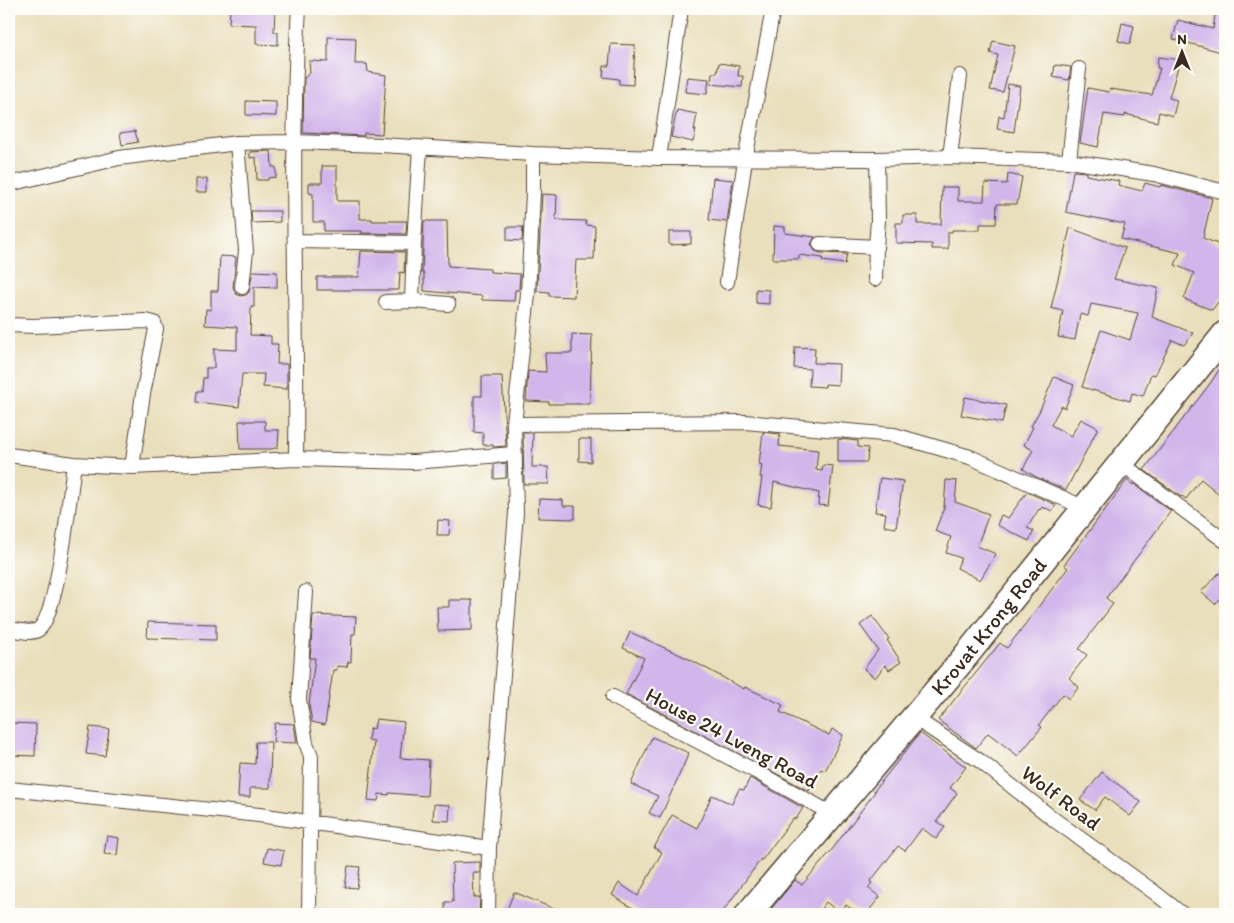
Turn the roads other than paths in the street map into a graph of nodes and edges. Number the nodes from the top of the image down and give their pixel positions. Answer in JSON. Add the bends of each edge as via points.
{"nodes":[{"id":1,"x":299,"y":9,"type":"edge"},
{"id":2,"x":681,"y":9,"type":"edge"},
{"id":3,"x":773,"y":9,"type":"edge"},
{"id":4,"x":1079,"y":69,"type":"dead end"},
{"id":5,"x":960,"y":76,"type":"dead end"},
{"id":6,"x":294,"y":142,"type":"junction"},
{"id":7,"x":237,"y":143,"type":"junction"},
{"id":8,"x":420,"y":147,"type":"junction"},
{"id":9,"x":533,"y":154,"type":"junction"},
{"id":10,"x":950,"y":156,"type":"junction"},
{"id":11,"x":659,"y":158,"type":"junction"},
{"id":12,"x":878,"y":159,"type":"junction"},
{"id":13,"x":745,"y":160,"type":"junction"},
{"id":14,"x":1069,"y":161,"type":"junction"},
{"id":15,"x":9,"y":184,"type":"edge"},
{"id":16,"x":1225,"y":192,"type":"edge"},
{"id":17,"x":295,"y":241,"type":"junction"},
{"id":18,"x":414,"y":243,"type":"junction"},
{"id":19,"x":820,"y":244,"type":"dead end"},
{"id":20,"x":876,"y":247,"type":"junction"},
{"id":21,"x":875,"y":278,"type":"dead end"},
{"id":22,"x":727,"y":282,"type":"dead end"},
{"id":23,"x":242,"y":287,"type":"dead end"},
{"id":24,"x":412,"y":301,"type":"junction"},
{"id":25,"x":386,"y":302,"type":"dead end"},
{"id":26,"x":448,"y":304,"type":"dead end"},
{"id":27,"x":9,"y":325,"type":"edge"},
{"id":28,"x":1225,"y":334,"type":"edge"},
{"id":29,"x":514,"y":424,"type":"junction"},
{"id":30,"x":514,"y":454,"type":"junction"},
{"id":31,"x":9,"y":455,"type":"edge"},
{"id":32,"x":296,"y":459,"type":"junction"},
{"id":33,"x":74,"y":464,"type":"junction"},
{"id":34,"x":1121,"y":464,"type":"junction"},
{"id":35,"x":132,"y":467,"type":"junction"},
{"id":36,"x":1085,"y":508,"type":"junction"},
{"id":37,"x":1225,"y":541,"type":"edge"},
{"id":38,"x":306,"y":592,"type":"dead end"},
{"id":39,"x":9,"y":629,"type":"edge"},
{"id":40,"x":613,"y":697,"type":"dead end"},
{"id":41,"x":913,"y":717,"type":"junction"},
{"id":42,"x":9,"y":789,"type":"edge"},
{"id":43,"x":832,"y":814,"type":"junction"},
{"id":44,"x":311,"y":823,"type":"junction"},
{"id":45,"x":489,"y":848,"type":"junction"},
{"id":46,"x":309,"y":914,"type":"edge"},
{"id":47,"x":488,"y":914,"type":"edge"},
{"id":48,"x":748,"y":914,"type":"edge"},
{"id":49,"x":1182,"y":914,"type":"edge"}],
"edges":[{"from":1,"to":6,"type":"street"},
{"from":2,"to":11,"type":"street"},
{"from":3,"to":13,"type":"street"},
{"from":4,"to":14,"type":"street"},
{"from":5,"to":10,"type":"street"},
{"from":6,"to":7,"type":"street"},
{"from":6,"to":8,"type":"street"},
{"from":6,"to":17,"type":"street"},
{"from":7,"to":15,"type":"street","via":[[119,158]]},
{"from":7,"to":23,"type":"street","via":[[246,251]]},
{"from":8,"to":9,"type":"street"},
{"from":8,"to":18,"type":"street"},
{"from":9,"to":11,"type":"street"},
{"from":9,"to":29,"type":"street","via":[[528,294]]},
{"from":10,"to":12,"type":"street"},
{"from":10,"to":14,"type":"street"},
{"from":11,"to":13,"type":"street"},
{"from":12,"to":13,"type":"street"},
{"from":12,"to":20,"type":"street"},
{"from":13,"to":22,"type":"street"},
{"from":14,"to":16,"type":"street","via":[[1154,174]]},
{"from":17,"to":18,"type":"street"},
{"from":17,"to":32,"type":"street"},
{"from":18,"to":24,"type":"street"},
{"from":19,"to":20,"type":"street"},
{"from":20,"to":21,"type":"street"},
{"from":24,"to":25,"type":"street"},
{"from":24,"to":26,"type":"street"},
{"from":27,"to":35,"type":"street","via":[[154,322],[156,329]]},
{"from":28,"to":34,"type":"highway","name":"Krovat Krong Road"},
{"from":29,"to":30,"type":"street"},
{"from":29,"to":36,"type":"street","via":[[745,422],[894,435],[970,457]]},
{"from":30,"to":32,"type":"street","via":[[414,462]]},
{"from":30,"to":45,"type":"street","via":[[516,513]]},
{"from":31,"to":33,"type":"street"},
{"from":32,"to":35,"type":"street"},
{"from":33,"to":35,"type":"street"},
{"from":33,"to":39,"type":"street","via":[[56,587],[48,613],[38,629],[30,632]]},
{"from":34,"to":36,"type":"highway","name":"Krovat Krong Road"},
{"from":34,"to":37,"type":"street"},
{"from":36,"to":41,"type":"highway","name":"Krovat Krong Road"},
{"from":38,"to":44,"type":"street","via":[[299,700],[311,756]]},
{"from":40,"to":43,"type":"street","name":"House 24 Lveng Road"},
{"from":41,"to":43,"type":"highway","name":"Krovat Krong Road"},
{"from":41,"to":49,"type":"street","name":"Wolf Road","via":[[980,761]]},
{"from":42,"to":44,"type":"street"},
{"from":43,"to":48,"type":"highway","name":"Krovat Krong Road"},
{"from":44,"to":45,"type":"street"},
{"from":44,"to":46,"type":"street"},
{"from":45,"to":47,"type":"street"}]}
